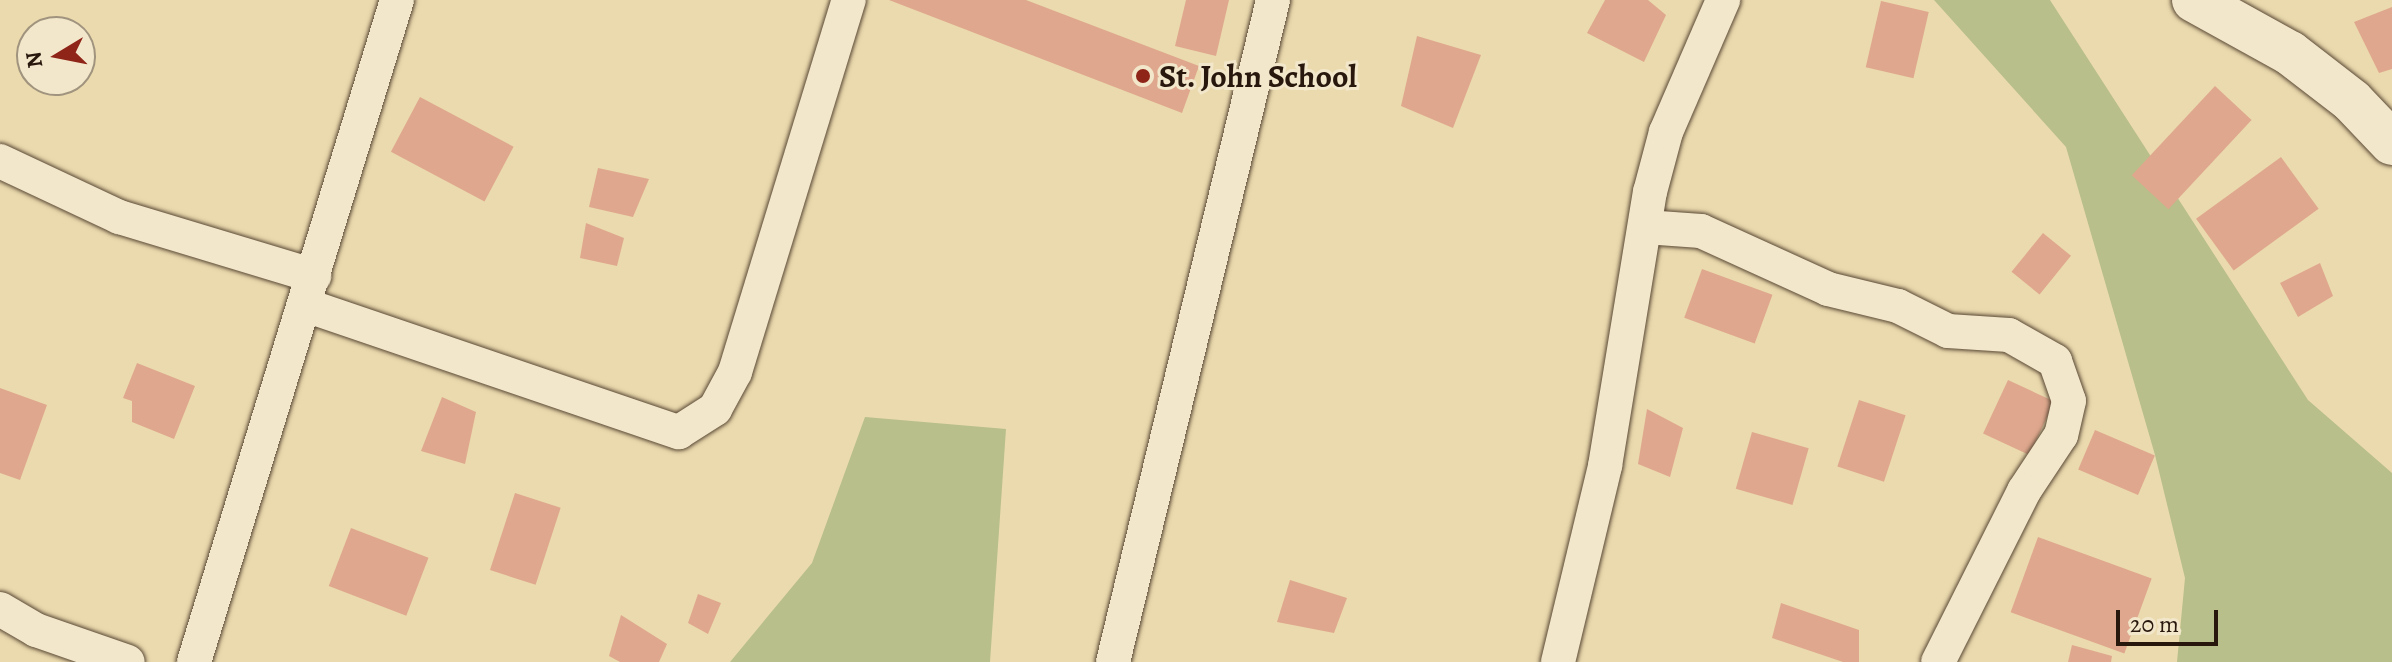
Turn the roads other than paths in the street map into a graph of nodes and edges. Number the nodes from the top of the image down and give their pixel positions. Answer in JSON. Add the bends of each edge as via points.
{"nodes":[{"id":1,"x":397,"y":0,"type":"edge"},
{"id":2,"x":849,"y":0,"type":"edge"},
{"id":3,"x":1273,"y":0,"type":"edge"},
{"id":4,"x":1723,"y":0,"type":"edge"},
{"id":5,"x":2194,"y":0,"type":"edge"},
{"id":6,"x":2392,"y":143,"type":"edge"},
{"id":7,"x":0,"y":161,"type":"edge"},
{"id":8,"x":1645,"y":227,"type":"junction"},
{"id":9,"x":310,"y":290,"type":"junction"},
{"id":10,"x":0,"y":609,"type":"edge"},
{"id":11,"x":128,"y":662,"type":"edge"},
{"id":12,"x":194,"y":662,"type":"edge"},
{"id":13,"x":1113,"y":662,"type":"edge"},
{"id":14,"x":1558,"y":662,"type":"edge"},
{"id":15,"x":1938,"y":662,"type":"edge"}],
"edges":[{"from":1,"to":9,"type":"street"},
{"from":2,"to":9,"type":"street","via":[[735,372],[715,409],[679,432]]},
{"from":3,"to":13,"type":"street"},
{"from":4,"to":8,"type":"street","via":[[1666,132]]},
{"from":5,"to":6,"type":"street","via":[[2290,53],[2352,101]]},
{"from":7,"to":9,"type":"street","via":[[119,217]]},
{"from":8,"to":14,"type":"street","via":[[1605,466]]},
{"from":8,"to":15,"type":"street","via":[[1701,231],[1828,289],[1898,306],[1948,331],[2009,335],[2055,361],[2069,401],[2061,435],[2024,491]]},
{"from":9,"to":12,"type":"street"},
{"from":10,"to":11,"type":"street","via":[[36,630]]}]}
